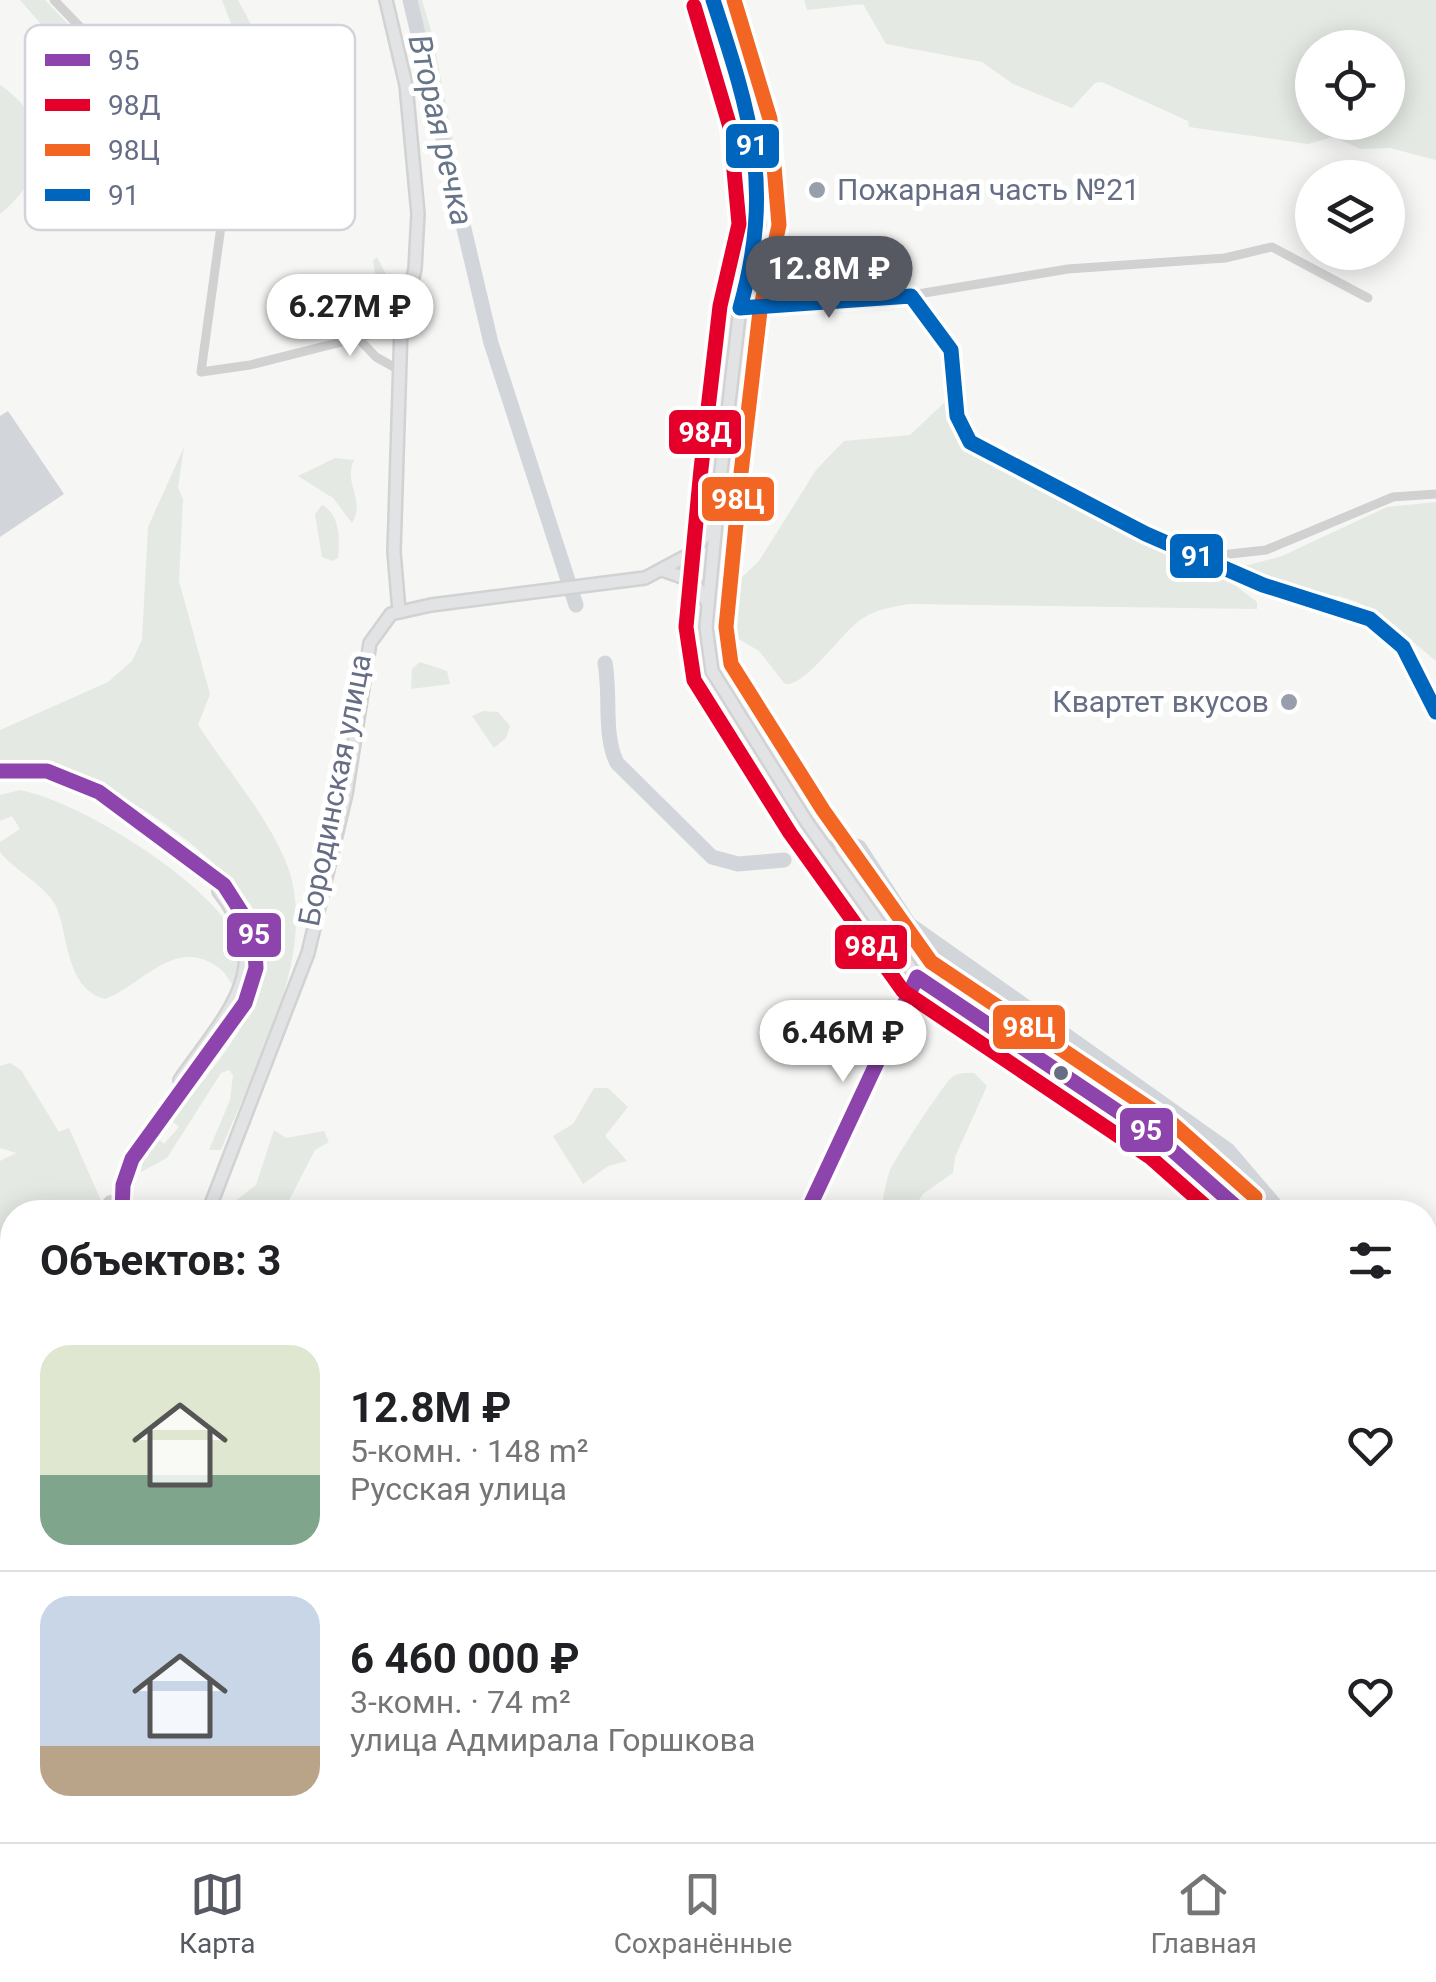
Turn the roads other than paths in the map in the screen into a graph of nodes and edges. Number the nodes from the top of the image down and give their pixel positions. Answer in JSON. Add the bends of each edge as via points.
{"nodes":[{"id":1,"x":54,"y":0,"type":"edge"},
{"id":2,"x":386,"y":0,"type":"edge"},
{"id":3,"x":713,"y":0,"type":"edge"},
{"id":4,"x":78,"y":25,"type":"edge"},
{"id":5,"x":220,"y":230,"type":"edge"},
{"id":6,"x":911,"y":296,"type":"junction"},
{"id":7,"x":1368,"y":298,"type":"dead end"},
{"id":8,"x":740,"y":308,"type":"junction"},
{"id":9,"x":401,"y":327,"type":"junction"},
{"id":10,"x":358,"y":338,"type":"junction"},
{"id":11,"x":401,"y":371,"type":"junction"},
{"id":12,"x":1436,"y":494,"type":"edge"},
{"id":13,"x":715,"y":523,"type":"junction"},
{"id":14,"x":1200,"y":556,"type":"junction"},
{"id":15,"x":665,"y":571,"type":"junction"},
{"id":16,"x":708,"y":606,"type":"junction"},
{"id":17,"x":399,"y":607,"type":"junction"},
{"id":18,"x":1436,"y":712,"type":"edge"},
{"id":19,"x":0,"y":774,"type":"edge"},
{"id":20,"x":917,"y":977,"type":"junction"},
{"id":21,"x":118,"y":1198,"type":"joint"},
{"id":22,"x":115,"y":1200,"type":"edge"},
{"id":23,"x":209,"y":1200,"type":"edge"},
{"id":24,"x":813,"y":1200,"type":"edge"},
{"id":25,"x":1228,"y":1200,"type":"edge"}],
"edges":[{"from":1,"to":4,"type":"street"},
{"from":2,"to":9,"type":"main road","via":[[406,85],[418,214],[415,269]]},
{"from":3,"to":8,"type":"main road","via":[[757,168],[758,238]]},
{"from":5,"to":10,"type":"street","via":[[201,372]]},
{"from":6,"to":7,"type":"street","via":[[1068,269],[1225,258],[1272,247]]},
{"from":6,"to":8,"type":"street"},
{"from":6,"to":14,"type":"street","via":[[951,350],[957,416],[970,442],[1082,504]]},
{"from":8,"to":13,"type":"main road"},
{"from":9,"to":10,"type":"street"},
{"from":9,"to":11,"type":"main road"},
{"from":10,"to":11,"type":"street"},
{"from":11,"to":17,"type":"main road","via":[[394,552]]},
{"from":12,"to":14,"type":"street","via":[[1393,497],[1266,550]]},
{"from":13,"to":15,"type":"main road","via":[[703,543]]},
{"from":13,"to":16,"type":"main road"},
{"from":14,"to":18,"type":"street","via":[[1263,585],[1370,619],[1403,647]]},
{"from":15,"to":16,"type":"main road","via":[[693,581]]},
{"from":15,"to":17,"type":"main road"},
{"from":16,"to":20,"type":"main road","via":[[707,656],[718,684]]},
{"from":17,"to":23,"type":"main road","name":"Бородинская улица","via":[[378,617],[364,640],[333,830],[302,952]]},
{"from":19,"to":21,"type":"main road","via":[[47,771],[99,792],[224,885],[254,932],[256,968],[245,1002],[132,1159]]},
{"from":20,"to":24,"type":"main road"},
{"from":20,"to":25,"type":"main road","via":[[1162,1141]]},
{"from":21,"to":22,"type":"street"}]}
